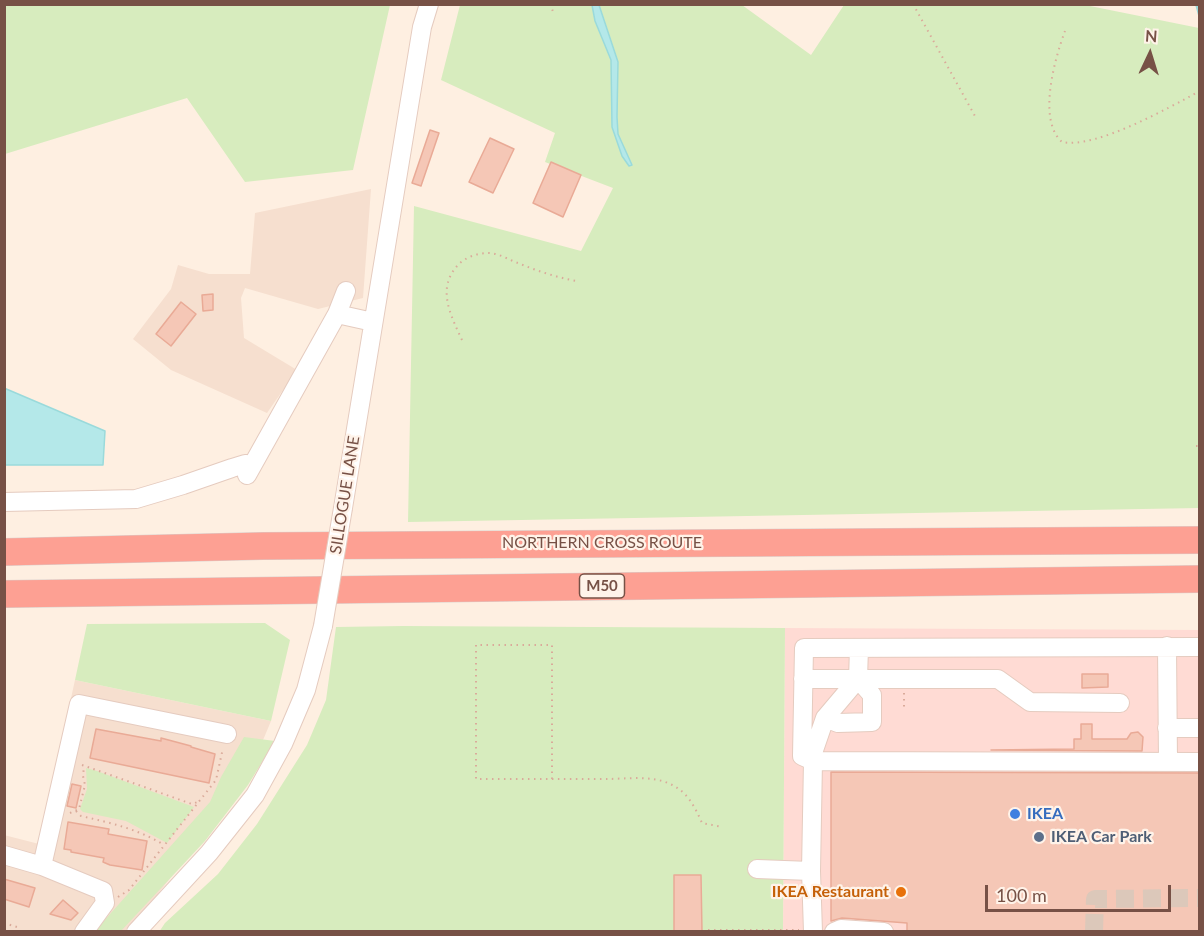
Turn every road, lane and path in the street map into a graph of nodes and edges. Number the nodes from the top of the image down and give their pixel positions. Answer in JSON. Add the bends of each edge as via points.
{"nodes":[{"id":1,"x":429,"y":4,"type":"edge"},
{"id":2,"x":550,"y":4,"type":"edge"},
{"id":3,"x":913,"y":4,"type":"edge"},
{"id":4,"x":554,"y":14,"type":"dead end"},
{"id":5,"x":1065,"y":31,"type":"dead end"},
{"id":6,"x":1200,"y":92,"type":"edge"},
{"id":7,"x":976,"y":118,"type":"dead end"},
{"id":8,"x":576,"y":281,"type":"dead end"},
{"id":9,"x":346,"y":291,"type":"dead end"},
{"id":10,"x":337,"y":314,"type":"junction"},
{"id":11,"x":373,"y":322,"type":"junction"},
{"id":12,"x":462,"y":340,"type":"dead end"},
{"id":13,"x":4,"y":502,"type":"edge"},
{"id":14,"x":1200,"y":530,"type":"edge"},
{"id":15,"x":1200,"y":540,"type":"edge"},
{"id":16,"x":894,"y":541,"type":"junction"},
{"id":17,"x":4,"y":552,"type":"edge"},
{"id":18,"x":1200,"y":579,"type":"edge"},
{"id":19,"x":4,"y":594,"type":"edge"},
{"id":20,"x":1167,"y":646,"type":"junction"},
{"id":21,"x":1200,"y":647,"type":"edge"},
{"id":22,"x":859,"y":648,"type":"junction"},
{"id":23,"x":803,"y":679,"type":"junction"},
{"id":24,"x":858,"y":679,"type":"junction"},
{"id":25,"x":1120,"y":703,"type":"dead end"},
{"id":26,"x":825,"y":718,"type":"junction"},
{"id":27,"x":1167,"y":728,"type":"junction"},
{"id":28,"x":1200,"y":728,"type":"edge"},
{"id":29,"x":227,"y":734,"type":"joint"},
{"id":30,"x":66,"y":761,"type":"junction"},
{"id":31,"x":813,"y":761,"type":"junction"},
{"id":32,"x":1167,"y":762,"type":"junction"},
{"id":33,"x":1200,"y":762,"type":"edge"},
{"id":34,"x":552,"y":779,"type":"junction"},
{"id":35,"x":200,"y":801,"type":"junction"},
{"id":36,"x":76,"y":811,"type":"dead end"},
{"id":37,"x":722,"y":827,"type":"dead end"},
{"id":38,"x":165,"y":846,"type":"junction"},
{"id":39,"x":4,"y":855,"type":"edge"},
{"id":40,"x":42,"y":866,"type":"junction"},
{"id":41,"x":757,"y":869,"type":"dead end"},
{"id":42,"x":811,"y":871,"type":"junction"},
{"id":43,"x":104,"y":897,"type":"junction"},
{"id":44,"x":4,"y":923,"type":"edge"},
{"id":45,"x":20,"y":928,"type":"dead end"},
{"id":46,"x":813,"y":931,"type":"edge"},
{"id":47,"x":84,"y":932,"type":"edge"},
{"id":48,"x":136,"y":932,"type":"edge"},
{"id":49,"x":705,"y":932,"type":"edge"},
{"id":50,"x":834,"y":932,"type":"edge"},
{"id":51,"x":884,"y":932,"type":"edge"}],
"edges":[{"from":1,"to":11,"type":"street","name":"SILLOGUE LANE"},
{"from":2,"to":4,"type":"path"},
{"from":3,"to":7,"type":"path"},
{"from":5,"to":6,"type":"path","via":[[1054,66],[1050,99],[1053,131],[1062,142],[1079,144],[1155,115]]},
{"from":8,"to":12,"type":"path","via":[[488,253],[463,260],[451,272],[446,288],[447,304]]},
{"from":9,"to":10,"type":"street"},
{"from":10,"to":11,"type":"street"},
{"from":10,"to":13,"type":"street","via":[[249,470],[245,464],[136,499]]},
{"from":11,"to":48,"type":"street","name":"SILLOGUE LANE","bridge":true,"via":[[323,626],[306,690],[255,795],[209,853]]},
{"from":14,"to":16,"type":"highway"},
{"from":15,"to":16,"type":"highway","name":"NORTHERN CROSS ROUTE"},
{"from":16,"to":17,"type":"highway","name":"NORTHERN CROSS ROUTE"},
{"from":18,"to":19,"type":"highway","number":"M50"},
{"from":20,"to":21,"type":"street"},
{"from":20,"to":22,"type":"street"},
{"from":20,"to":27,"type":"street"},
{"from":22,"to":23,"type":"street","via":[[804,648]]},
{"from":22,"to":24,"type":"street"},
{"from":23,"to":24,"type":"street"},
{"from":23,"to":31,"type":"street","via":[[802,756]]},
{"from":24,"to":25,"type":"street","via":[[998,679],[1030,702]]},
{"from":24,"to":26,"type":"street"},
{"from":24,"to":26,"type":"street","via":[[872,695],[872,722],[838,723]]},
{"from":26,"to":31,"type":"street"},
{"from":27,"to":28,"type":"street"},
{"from":27,"to":32,"type":"street"},
{"from":29,"to":30,"type":"street","via":[[79,704]]},
{"from":29,"to":35,"type":"path","via":[[216,780]]},
{"from":30,"to":35,"type":"path","via":[[192,804]]},
{"from":30,"to":40,"type":"street"},
{"from":31,"to":32,"type":"street","via":[[1062,756]]},
{"from":31,"to":42,"type":"street"},
{"from":32,"to":33,"type":"street"},
{"from":34,"to":34,"type":"path","via":[[476,779],[476,645],[552,645]]},
{"from":34,"to":37,"type":"path","via":[[652,779],[670,783],[694,806],[702,823]]},
{"from":35,"to":38,"type":"path"},
{"from":36,"to":38,"type":"path","via":[[81,816],[128,827]]},
{"from":38,"to":43,"type":"path","via":[[129,890]]},
{"from":39,"to":40,"type":"street"},
{"from":40,"to":43,"type":"street"},
{"from":41,"to":42,"type":"street"},
{"from":42,"to":46,"type":"street"},
{"from":43,"to":47,"type":"street"},
{"from":44,"to":45,"type":"path"},
{"from":46,"to":49,"type":"path"},
{"from":50,"to":51,"type":"street"}]}
